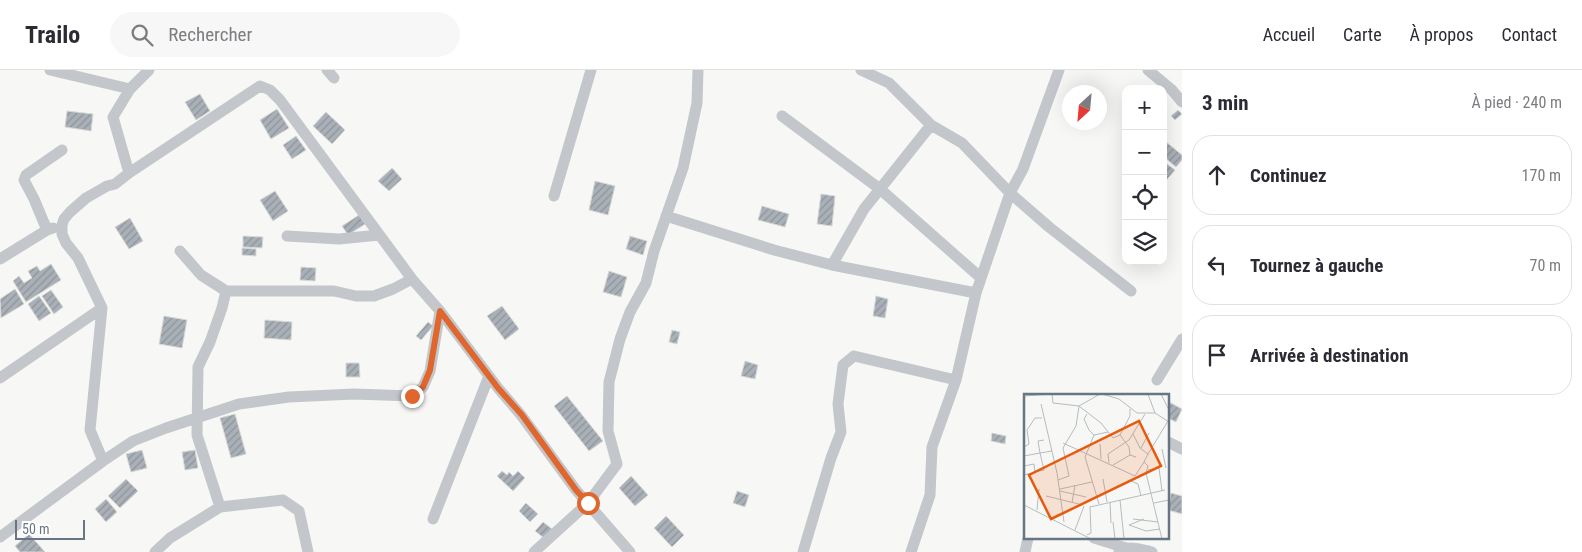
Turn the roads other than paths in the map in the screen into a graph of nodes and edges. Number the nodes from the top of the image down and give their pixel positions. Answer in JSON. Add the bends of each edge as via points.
{"nodes":[{"id":1,"x":50,"y":70,"type":"edge"},
{"id":2,"x":149,"y":70,"type":"edge"},
{"id":3,"x":591,"y":70,"type":"edge"},
{"id":4,"x":698,"y":70,"type":"edge"},
{"id":5,"x":861,"y":70,"type":"edge"},
{"id":6,"x":1059,"y":70,"type":"edge"},
{"id":7,"x":1148,"y":70,"type":"edge"},
{"id":8,"x":130,"y":89,"type":"junction"},
{"id":9,"x":1182,"y":102,"type":"edge"},
{"id":10,"x":782,"y":116,"type":"dead end"},
{"id":11,"x":931,"y":124,"type":"junction"},
{"id":12,"x":62,"y":150,"type":"dead end"},
{"id":13,"x":129,"y":173,"type":"junction"},
{"id":14,"x":880,"y":189,"type":"junction"},
{"id":15,"x":1010,"y":193,"type":"junction"},
{"id":16,"x":554,"y":196,"type":"dead end"},
{"id":17,"x":666,"y":216,"type":"junction"},
{"id":18,"x":62,"y":226,"type":"junction"},
{"id":19,"x":47,"y":230,"type":"junction"},
{"id":20,"x":379,"y":235,"type":"junction"},
{"id":21,"x":287,"y":236,"type":"dead end"},
{"id":22,"x":180,"y":251,"type":"dead end"},
{"id":23,"x":0,"y":259,"type":"edge"},
{"id":24,"x":832,"y":264,"type":"junction"},
{"id":25,"x":981,"y":278,"type":"junction"},
{"id":26,"x":412,"y":279,"type":"junction"},
{"id":27,"x":226,"y":291,"type":"junction"},
{"id":28,"x":1131,"y":291,"type":"dead end"},
{"id":29,"x":976,"y":293,"type":"junction"},
{"id":30,"x":102,"y":308,"type":"junction"},
{"id":31,"x":440,"y":311,"type":"junction"},
{"id":32,"x":1182,"y":339,"type":"edge"},
{"id":33,"x":489,"y":376,"type":"junction"},
{"id":34,"x":0,"y":378,"type":"edge"},
{"id":35,"x":956,"y":380,"type":"junction"},
{"id":36,"x":1157,"y":380,"type":"dead end"},
{"id":37,"x":196,"y":418,"type":"junction"},
{"id":38,"x":1170,"y":443,"type":"edge"},
{"id":39,"x":1182,"y":449,"type":"edge"},
{"id":40,"x":103,"y":461,"type":"junction"},
{"id":41,"x":588,"y":503,"type":"junction"},
{"id":42,"x":220,"y":507,"type":"junction"},
{"id":43,"x":433,"y":519,"type":"dead end"},
{"id":44,"x":0,"y":537,"type":"edge"},
{"id":45,"x":1099,"y":540,"type":"edge"},
{"id":46,"x":1122,"y":550,"type":"edge"},
{"id":47,"x":156,"y":552,"type":"edge"},
{"id":48,"x":308,"y":552,"type":"edge"},
{"id":49,"x":534,"y":552,"type":"edge"},
{"id":50,"x":630,"y":552,"type":"edge"},
{"id":51,"x":802,"y":552,"type":"edge"},
{"id":52,"x":911,"y":552,"type":"edge"},
{"id":53,"x":1152,"y":552,"type":"edge"}],
"edges":[{"from":1,"to":8,"type":"street"},
{"from":2,"to":8,"type":"street"},
{"from":3,"to":16,"type":"street"},
{"from":4,"to":17,"type":"street","via":[[697,103],[683,168]]},
{"from":5,"to":11,"type":"street","via":[[889,83]]},
{"from":6,"to":15,"type":"street","via":[[1023,169]]},
{"from":7,"to":9,"type":"street"},
{"from":8,"to":13,"type":"street","via":[[113,117]]},
{"from":10,"to":14,"type":"street"},
{"from":11,"to":14,"type":"street"},
{"from":11,"to":15,"type":"street","via":[[962,143]]},
{"from":12,"to":19,"type":"street","via":[[26,175],[24,180]]},
{"from":13,"to":18,"type":"street","via":[[86,198],[70,212]]},
{"from":13,"to":20,"type":"street","via":[[260,86],[280,100]]},
{"from":14,"to":24,"type":"street","via":[[864,209]]},
{"from":14,"to":25,"type":"street"},
{"from":15,"to":25,"type":"street"},
{"from":15,"to":28,"type":"street"},
{"from":17,"to":24,"type":"street","via":[[774,250]]},
{"from":17,"to":41,"type":"street","via":[[646,283],[620,338],[608,382],[608,431],[617,464]]},
{"from":18,"to":19,"type":"street"},
{"from":18,"to":30,"type":"street","via":[[66,243],[78,258]]},
{"from":19,"to":23,"type":"street"},
{"from":20,"to":21,"type":"street","via":[[338,239]]},
{"from":20,"to":26,"type":"street"},
{"from":22,"to":27,"type":"street","via":[[201,275]]},
{"from":24,"to":29,"type":"street"},
{"from":25,"to":29,"type":"street"},
{"from":26,"to":27,"type":"street","via":[[374,296],[334,291]]},
{"from":26,"to":31,"type":"street"},
{"from":27,"to":37,"type":"street","via":[[210,342],[198,367]]},
{"from":29,"to":35,"type":"street"},
{"from":30,"to":34,"type":"street"},
{"from":30,"to":40,"type":"street","via":[[90,430]]},
{"from":31,"to":33,"type":"street"},
{"from":31,"to":37,"type":"street","via":[[430,370],[423,387],[412,396],[289,397],[239,404]]},
{"from":32,"to":36,"type":"street"},
{"from":33,"to":41,"type":"street"},
{"from":33,"to":43,"type":"street"},
{"from":35,"to":51,"type":"street","via":[[854,356],[843,365],[838,404],[841,432]]},
{"from":35,"to":52,"type":"street","via":[[932,447],[930,495]]},
{"from":37,"to":40,"type":"street","via":[[133,441]]},
{"from":37,"to":42,"type":"street","via":[[197,435]]},
{"from":38,"to":39,"type":"street"},
{"from":40,"to":44,"type":"street"},
{"from":41,"to":49,"type":"street"},
{"from":41,"to":50,"type":"street"},
{"from":42,"to":47,"type":"street","via":[[170,538]]},
{"from":42,"to":48,"type":"street","via":[[283,500],[299,511]]},
{"from":45,"to":46,"type":"street"},
{"from":46,"to":53,"type":"street"}]}
